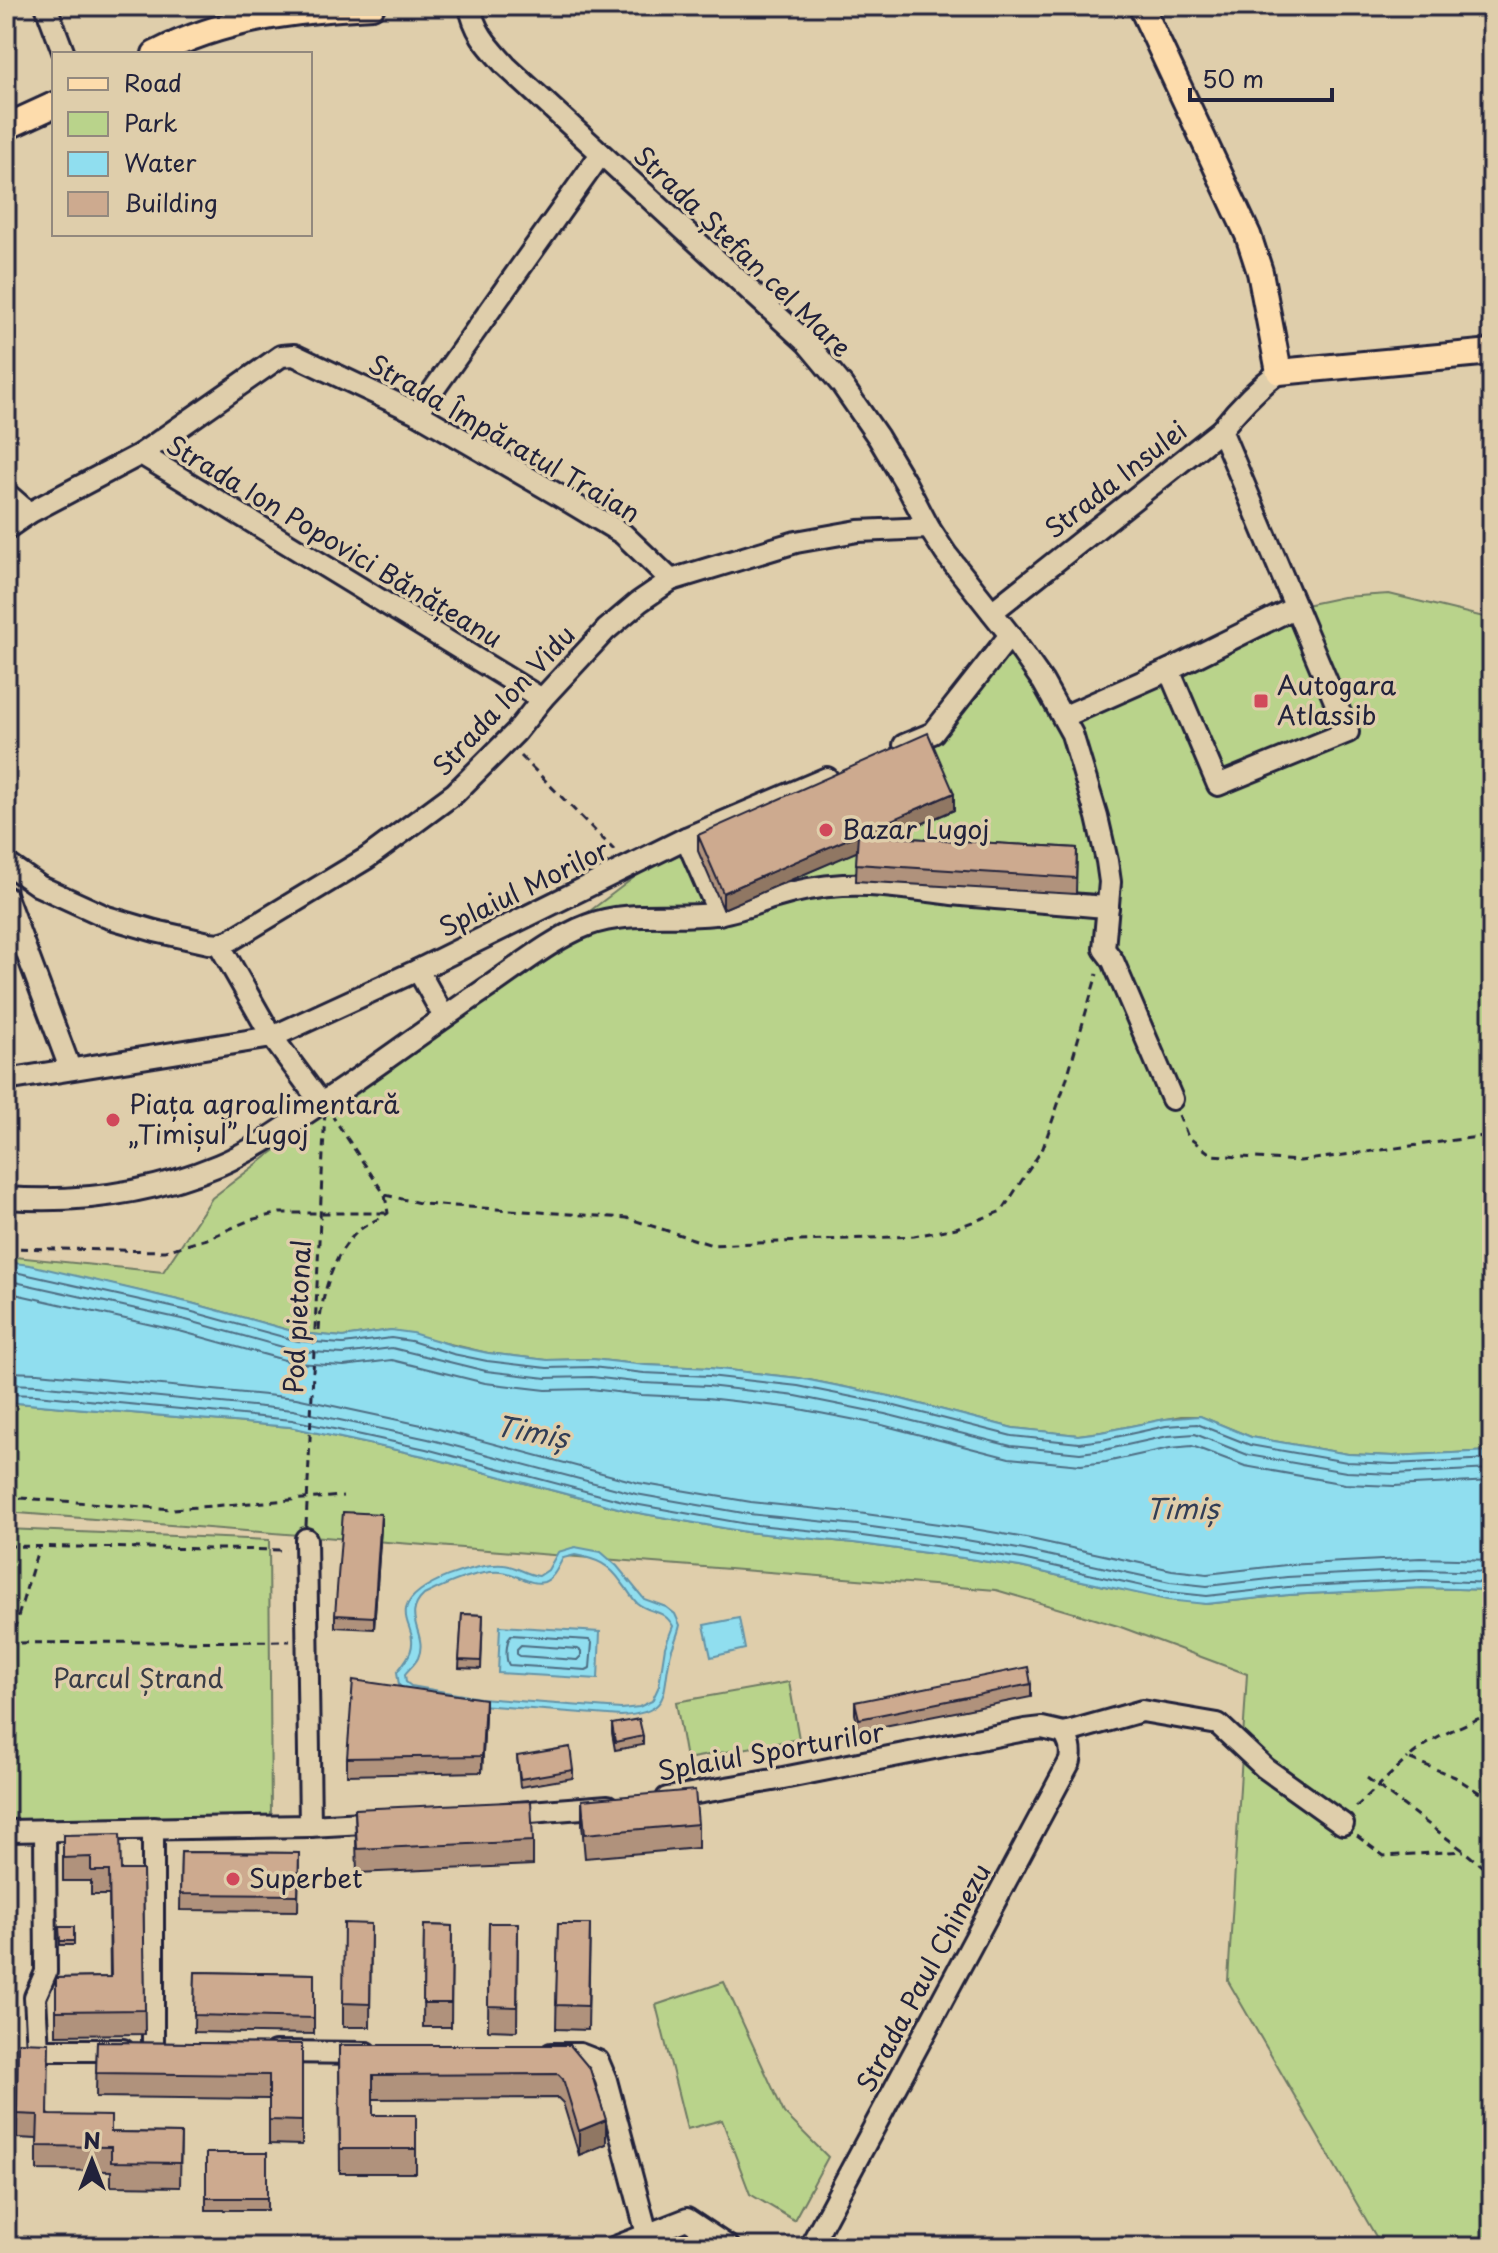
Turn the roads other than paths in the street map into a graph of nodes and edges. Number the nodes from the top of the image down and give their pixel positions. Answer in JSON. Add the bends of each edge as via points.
{"nodes":[{"id":1,"x":46,"y":6,"type":"edge"},
{"id":2,"x":372,"y":6,"type":"edge"},
{"id":3,"x":470,"y":6,"type":"edge"},
{"id":4,"x":1141,"y":6,"type":"edge"},
{"id":5,"x":63,"y":52,"type":"edge"},
{"id":6,"x":160,"y":52,"type":"edge"},
{"id":7,"x":52,"y":106,"type":"edge"},
{"id":8,"x":6,"y":127,"type":"edge"},
{"id":9,"x":601,"y":154,"type":"junction"},
{"id":10,"x":1492,"y":352,"type":"edge"},
{"id":11,"x":1279,"y":372,"type":"junction"},
{"id":12,"x":417,"y":413,"type":"junction"},
{"id":13,"x":1221,"y":430,"type":"junction"},
{"id":14,"x":141,"y":454,"type":"junction"},
{"id":15,"x":6,"y":493,"type":"edge"},
{"id":16,"x":29,"y":513,"type":"junction"},
{"id":17,"x":929,"y":528,"type":"junction"},
{"id":18,"x":6,"y":529,"type":"edge"},
{"id":19,"x":671,"y":580,"type":"junction"},
{"id":20,"x":1296,"y":607,"type":"junction"},
{"id":21,"x":992,"y":612,"type":"junction"},
{"id":22,"x":1010,"y":635,"type":"junction"},
{"id":23,"x":1169,"y":670,"type":"junction"},
{"id":24,"x":542,"y":699,"type":"junction"},
{"id":25,"x":1063,"y":717,"type":"junction"},
{"id":26,"x":889,"y":751,"type":"edge"},
{"id":27,"x":846,"y":770,"type":"edge"},
{"id":28,"x":686,"y":838,"type":"junction"},
{"id":29,"x":6,"y":863,"type":"edge"},
{"id":30,"x":24,"y":877,"type":"junction"},
{"id":31,"x":575,"y":893,"type":"junction"},
{"id":32,"x":6,"y":895,"type":"edge"},
{"id":33,"x":1108,"y":907,"type":"junction"},
{"id":34,"x":719,"y":914,"type":"junction"},
{"id":35,"x":590,"y":925,"type":"junction"},
{"id":36,"x":219,"y":944,"type":"junction"},
{"id":37,"x":418,"y":970,"type":"junction"},
{"id":38,"x":444,"y":1017,"type":"junction"},
{"id":39,"x":272,"y":1037,"type":"junction"},
{"id":40,"x":68,"y":1063,"type":"dead end"},
{"id":41,"x":6,"y":1080,"type":"edge"},
{"id":42,"x":1172,"y":1099,"type":"road end"},
{"id":43,"x":323,"y":1107,"type":"junction"},
{"id":44,"x":6,"y":1198,"type":"edge"},
{"id":45,"x":306,"y":1539,"type":"road end"},
{"id":46,"x":1064,"y":1733,"type":"junction"},
{"id":47,"x":482,"y":1815,"type":"edge"},
{"id":48,"x":395,"y":1821,"type":"edge"},
{"id":49,"x":1343,"y":1824,"type":"road end"},
{"id":50,"x":310,"y":1826,"type":"junction"},
{"id":51,"x":153,"y":1828,"type":"junction"},
{"id":52,"x":45,"y":1830,"type":"junction"},
{"id":53,"x":6,"y":1831,"type":"edge"},
{"id":54,"x":249,"y":2051,"type":"edge"},
{"id":55,"x":391,"y":2053,"type":"edge"},
{"id":56,"x":533,"y":2054,"type":"edge"},
{"id":57,"x":647,"y":2234,"type":"junction"},
{"id":58,"x":615,"y":2247,"type":"edge"},
{"id":59,"x":729,"y":2247,"type":"edge"},
{"id":60,"x":810,"y":2247,"type":"edge"}],
"edges":[{"from":1,"to":5,"type":"street"},
{"from":2,"to":6,"type":"main road","via":[[258,17]]},
{"from":3,"to":9,"type":"street","name":"Strada Ștefan cel Mare","via":[[479,35],[491,50]]},
{"from":4,"to":11,"type":"main road","via":[[1248,235]]},
{"from":7,"to":8,"type":"main road"},
{"from":9,"to":12,"type":"street"},
{"from":9,"to":17,"type":"street","name":"Strada Ștefan cel Mare","via":[[807,343],[878,437]]},
{"from":10,"to":11,"type":"main road"},
{"from":11,"to":13,"type":"street","via":[[1250,395]]},
{"from":12,"to":14,"type":"street","name":"Strada Împăratul Traian","via":[[287,355]]},
{"from":12,"to":19,"type":"street","name":"Strada Împăratul Traian","via":[[623,534]]},
{"from":13,"to":20,"type":"street","name":"Strada Insulei"},
{"from":13,"to":21,"type":"street","name":"Strada Insulei"},
{"from":14,"to":16,"type":"street"},
{"from":14,"to":24,"type":"street","name":"Strada Ion Popovici Bănățeanu"},
{"from":15,"to":16,"type":"street"},
{"from":16,"to":18,"type":"street"},
{"from":17,"to":19,"type":"street","name":"Strada Ion Vidu","via":[[858,531],[796,542]]},
{"from":17,"to":21,"type":"street","name":"Strada Ștefan cel Mare"},
{"from":19,"to":24,"type":"street","name":"Strada Ion Vidu","via":[[606,630]]},
{"from":20,"to":23,"type":"street"},
{"from":20,"to":23,"type":"street","name":"Strada Insulei","via":[[1348,732],[1218,785]]},
{"from":21,"to":22,"type":"street","name":"Strada Ștefan cel Mare"},
{"from":22,"to":25,"type":"street","name":"Strada Ștefan cel Mare"},
{"from":22,"to":26,"type":"street","via":[[933,733]]},
{"from":23,"to":25,"type":"street"},
{"from":24,"to":36,"type":"street","name":"Strada Ion Vidu","via":[[486,764],[420,820],[367,858]]},
{"from":25,"to":33,"type":"street","name":"Strada Ștefan cel Mare","via":[[1097,817],[1110,882]]},
{"from":27,"to":28,"type":"street","name":"Splaiul Morilor"},
{"from":28,"to":31,"type":"street","name":"Splaiul Morilor"},
{"from":28,"to":34,"type":"street"},
{"from":29,"to":30,"type":"street"},
{"from":30,"to":32,"type":"street"},
{"from":30,"to":36,"type":"street","via":[[107,917]]},
{"from":31,"to":35,"type":"street"},
{"from":31,"to":37,"type":"street","name":"Splaiul Morilor"},
{"from":32,"to":40,"type":"street"},
{"from":33,"to":34,"type":"street","via":[[842,885]]},
{"from":33,"to":42,"type":"street","name":"Strada Ștefan cel Mare","via":[[1104,949]]},
{"from":34,"to":35,"type":"street","via":[[639,916]]},
{"from":35,"to":38,"type":"street"},
{"from":36,"to":39,"type":"street"},
{"from":37,"to":38,"type":"street"},
{"from":37,"to":39,"type":"street","name":"Splaiul Morilor"},
{"from":38,"to":43,"type":"street"},
{"from":39,"to":41,"type":"street","name":"Splaiul Morilor"},
{"from":39,"to":43,"type":"street"},
{"from":43,"to":44,"type":"street","via":[[260,1144],[183,1178],[101,1197]]},
{"from":45,"to":50,"type":"street"},
{"from":46,"to":47,"type":"street","name":"Splaiul Sporturilor","via":[[1025,1730],[707,1793]]},
{"from":46,"to":49,"type":"street","via":[[1142,1711],[1218,1724],[1265,1768]]},
{"from":46,"to":60,"type":"street","name":"Strada Paul Chinezu","via":[[1070,1761]]},
{"from":48,"to":50,"type":"street"},
{"from":50,"to":51,"type":"street"},
{"from":51,"to":52,"type":"street"},
{"from":51,"to":52,"type":"street","via":[[161,2050],[38,2050],[35,1997],[46,1972]]},
{"from":52,"to":53,"type":"street"},
{"from":54,"to":55,"type":"street"},
{"from":56,"to":57,"type":"street","via":[[580,2054],[598,2061]]},
{"from":57,"to":58,"type":"street"},
{"from":57,"to":59,"type":"street","via":[[687,2219]]}]}
